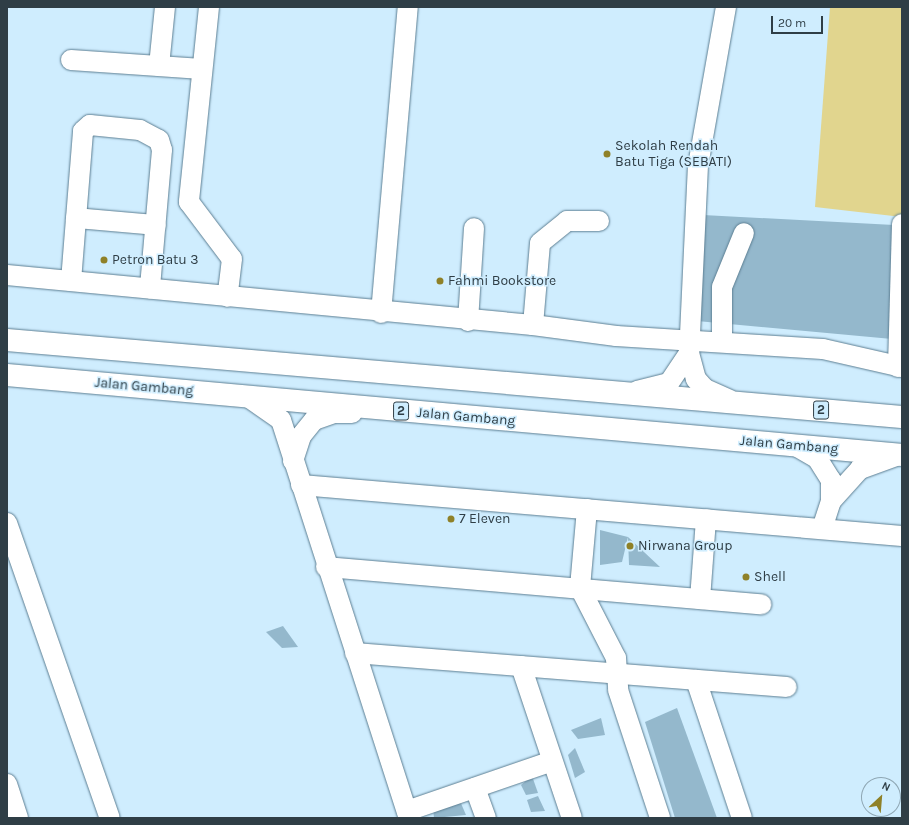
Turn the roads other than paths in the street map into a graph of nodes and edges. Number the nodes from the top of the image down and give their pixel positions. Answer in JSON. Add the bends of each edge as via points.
{"nodes":[{"id":1,"x":165,"y":7,"type":"edge"},
{"id":2,"x":209,"y":7,"type":"edge"},
{"id":3,"x":408,"y":7,"type":"edge"},
{"id":4,"x":726,"y":7,"type":"edge"},
{"id":5,"x":71,"y":60,"type":"dead end"},
{"id":6,"x":160,"y":66,"type":"junction"},
{"id":7,"x":202,"y":69,"type":"junction"},
{"id":8,"x":76,"y":218,"type":"junction"},
{"id":9,"x":599,"y":221,"type":"dead end"},
{"id":10,"x":902,"y":224,"type":"edge"},
{"id":11,"x":156,"y":225,"type":"junction"},
{"id":12,"x":474,"y":228,"type":"dead end"},
{"id":13,"x":744,"y":233,"type":"dead end"},
{"id":14,"x":7,"y":275,"type":"edge"},
{"id":15,"x":71,"y":280,"type":"junction"},
{"id":16,"x":150,"y":288,"type":"junction"},
{"id":17,"x":227,"y":297,"type":"junction"},
{"id":18,"x":381,"y":313,"type":"junction"},
{"id":19,"x":468,"y":321,"type":"junction"},
{"id":20,"x":533,"y":325,"type":"junction"},
{"id":21,"x":7,"y":340,"type":"edge"},
{"id":22,"x":722,"y":340,"type":"junction"},
{"id":23,"x":690,"y":346,"type":"junction"},
{"id":24,"x":900,"y":367,"type":"edge"},
{"id":25,"x":7,"y":374,"type":"edge"},
{"id":26,"x":625,"y":394,"type":"junction"},
{"id":27,"x":246,"y":396,"type":"junction"},
{"id":28,"x":739,"y":403,"type":"junction"},
{"id":29,"x":460,"y":416,"type":"junction"},
{"id":30,"x":902,"y":417,"type":"edge"},
{"id":31,"x":796,"y":446,"type":"junction"},
{"id":32,"x":902,"y":455,"type":"edge"},
{"id":33,"x":293,"y":461,"type":"junction"},
{"id":34,"x":301,"y":485,"type":"junction"},
{"id":35,"x":831,"y":501,"type":"junction"},
{"id":36,"x":586,"y":509,"type":"junction"},
{"id":37,"x":706,"y":519,"type":"junction"},
{"id":38,"x":7,"y":523,"type":"edge"},
{"id":39,"x":822,"y":529,"type":"junction"},
{"id":40,"x":902,"y":536,"type":"edge"},
{"id":41,"x":326,"y":566,"type":"junction"},
{"id":42,"x":580,"y":588,"type":"junction"},
{"id":43,"x":700,"y":598,"type":"junction"},
{"id":44,"x":761,"y":604,"type":"dead end"},
{"id":45,"x":355,"y":653,"type":"junction"},
{"id":46,"x":521,"y":666,"type":"junction"},
{"id":47,"x":617,"y":674,"type":"junction"},
{"id":48,"x":696,"y":680,"type":"junction"},
{"id":49,"x":787,"y":687,"type":"dead end"},
{"id":50,"x":552,"y":761,"type":"junction"},
{"id":51,"x":7,"y":784,"type":"edge"},
{"id":52,"x":475,"y":788,"type":"junction"},
{"id":53,"x":408,"y":815,"type":"edge"},
{"id":54,"x":18,"y":818,"type":"edge"},
{"id":55,"x":110,"y":818,"type":"edge"},
{"id":56,"x":486,"y":818,"type":"edge"},
{"id":57,"x":572,"y":818,"type":"edge"},
{"id":58,"x":660,"y":818,"type":"edge"},
{"id":59,"x":742,"y":818,"type":"edge"}],
"edges":[{"from":1,"to":6,"type":"street"},
{"from":2,"to":7,"type":"street"},
{"from":3,"to":18,"type":"street"},
{"from":4,"to":23,"type":"street","via":[[698,165]]},
{"from":5,"to":6,"type":"street"},
{"from":6,"to":7,"type":"street"},
{"from":7,"to":17,"type":"street","via":[[189,202],[232,259]]},
{"from":8,"to":11,"type":"street"},
{"from":8,"to":11,"type":"street","via":[[83,131],[90,125],[140,130],[159,140],[162,150]]},
{"from":8,"to":15,"type":"street"},
{"from":9,"to":20,"type":"street","via":[[567,221],[540,243]]},
{"from":10,"to":24,"type":"street"},
{"from":11,"to":16,"type":"street"},
{"from":12,"to":19,"type":"street"},
{"from":13,"to":22,"type":"street","via":[[722,287]]},
{"from":14,"to":15,"type":"street"},
{"from":15,"to":16,"type":"street"},
{"from":16,"to":17,"type":"street"},
{"from":17,"to":18,"type":"street"},
{"from":18,"to":19,"type":"street"},
{"from":19,"to":20,"type":"street"},
{"from":20,"to":23,"type":"street"},
{"from":21,"to":26,"type":"highway","number":"2"},
{"from":22,"to":23,"type":"street"},
{"from":22,"to":24,"type":"street","via":[[823,349]]},
{"from":23,"to":26,"type":"street","via":[[669,383]]},
{"from":23,"to":28,"type":"street","via":[[692,370],[705,389]]},
{"from":25,"to":27,"type":"highway","name":"Jalan Gambang","number":"2"},
{"from":26,"to":28,"type":"highway","number":"2"},
{"from":27,"to":29,"type":"highway","name":"Jalan Gambang","number":"2"},
{"from":27,"to":33,"type":"street","via":[[282,420]]},
{"from":28,"to":30,"type":"highway","number":"2"},
{"from":29,"to":31,"type":"highway","name":"Jalan Gambang","number":"2"},
{"from":29,"to":33,"type":"street","via":[[324,415],[301,436]]},
{"from":31,"to":32,"type":"highway","name":"Jalan Gambang","number":"2"},
{"from":31,"to":35,"type":"street","via":[[825,467],[831,480]]},
{"from":32,"to":35,"type":"street","via":[[860,469]]},
{"from":33,"to":34,"type":"street"},
{"from":34,"to":36,"type":"street"},
{"from":34,"to":41,"type":"street"},
{"from":35,"to":39,"type":"street"},
{"from":36,"to":37,"type":"street"},
{"from":36,"to":42,"type":"street"},
{"from":37,"to":39,"type":"street"},
{"from":37,"to":43,"type":"street"},
{"from":38,"to":55,"type":"street"},
{"from":39,"to":40,"type":"street"},
{"from":41,"to":42,"type":"street"},
{"from":41,"to":45,"type":"street"},
{"from":42,"to":43,"type":"street"},
{"from":42,"to":47,"type":"street","via":[[616,658]]},
{"from":43,"to":44,"type":"street"},
{"from":45,"to":46,"type":"street"},
{"from":45,"to":53,"type":"street"},
{"from":46,"to":47,"type":"street"},
{"from":46,"to":50,"type":"street"},
{"from":47,"to":48,"type":"street"},
{"from":47,"to":58,"type":"street","via":[[618,690]]},
{"from":48,"to":49,"type":"street"},
{"from":48,"to":59,"type":"street"},
{"from":50,"to":52,"type":"street"},
{"from":50,"to":57,"type":"street"},
{"from":51,"to":54,"type":"street"},
{"from":52,"to":53,"type":"street"},
{"from":52,"to":56,"type":"street"}]}
